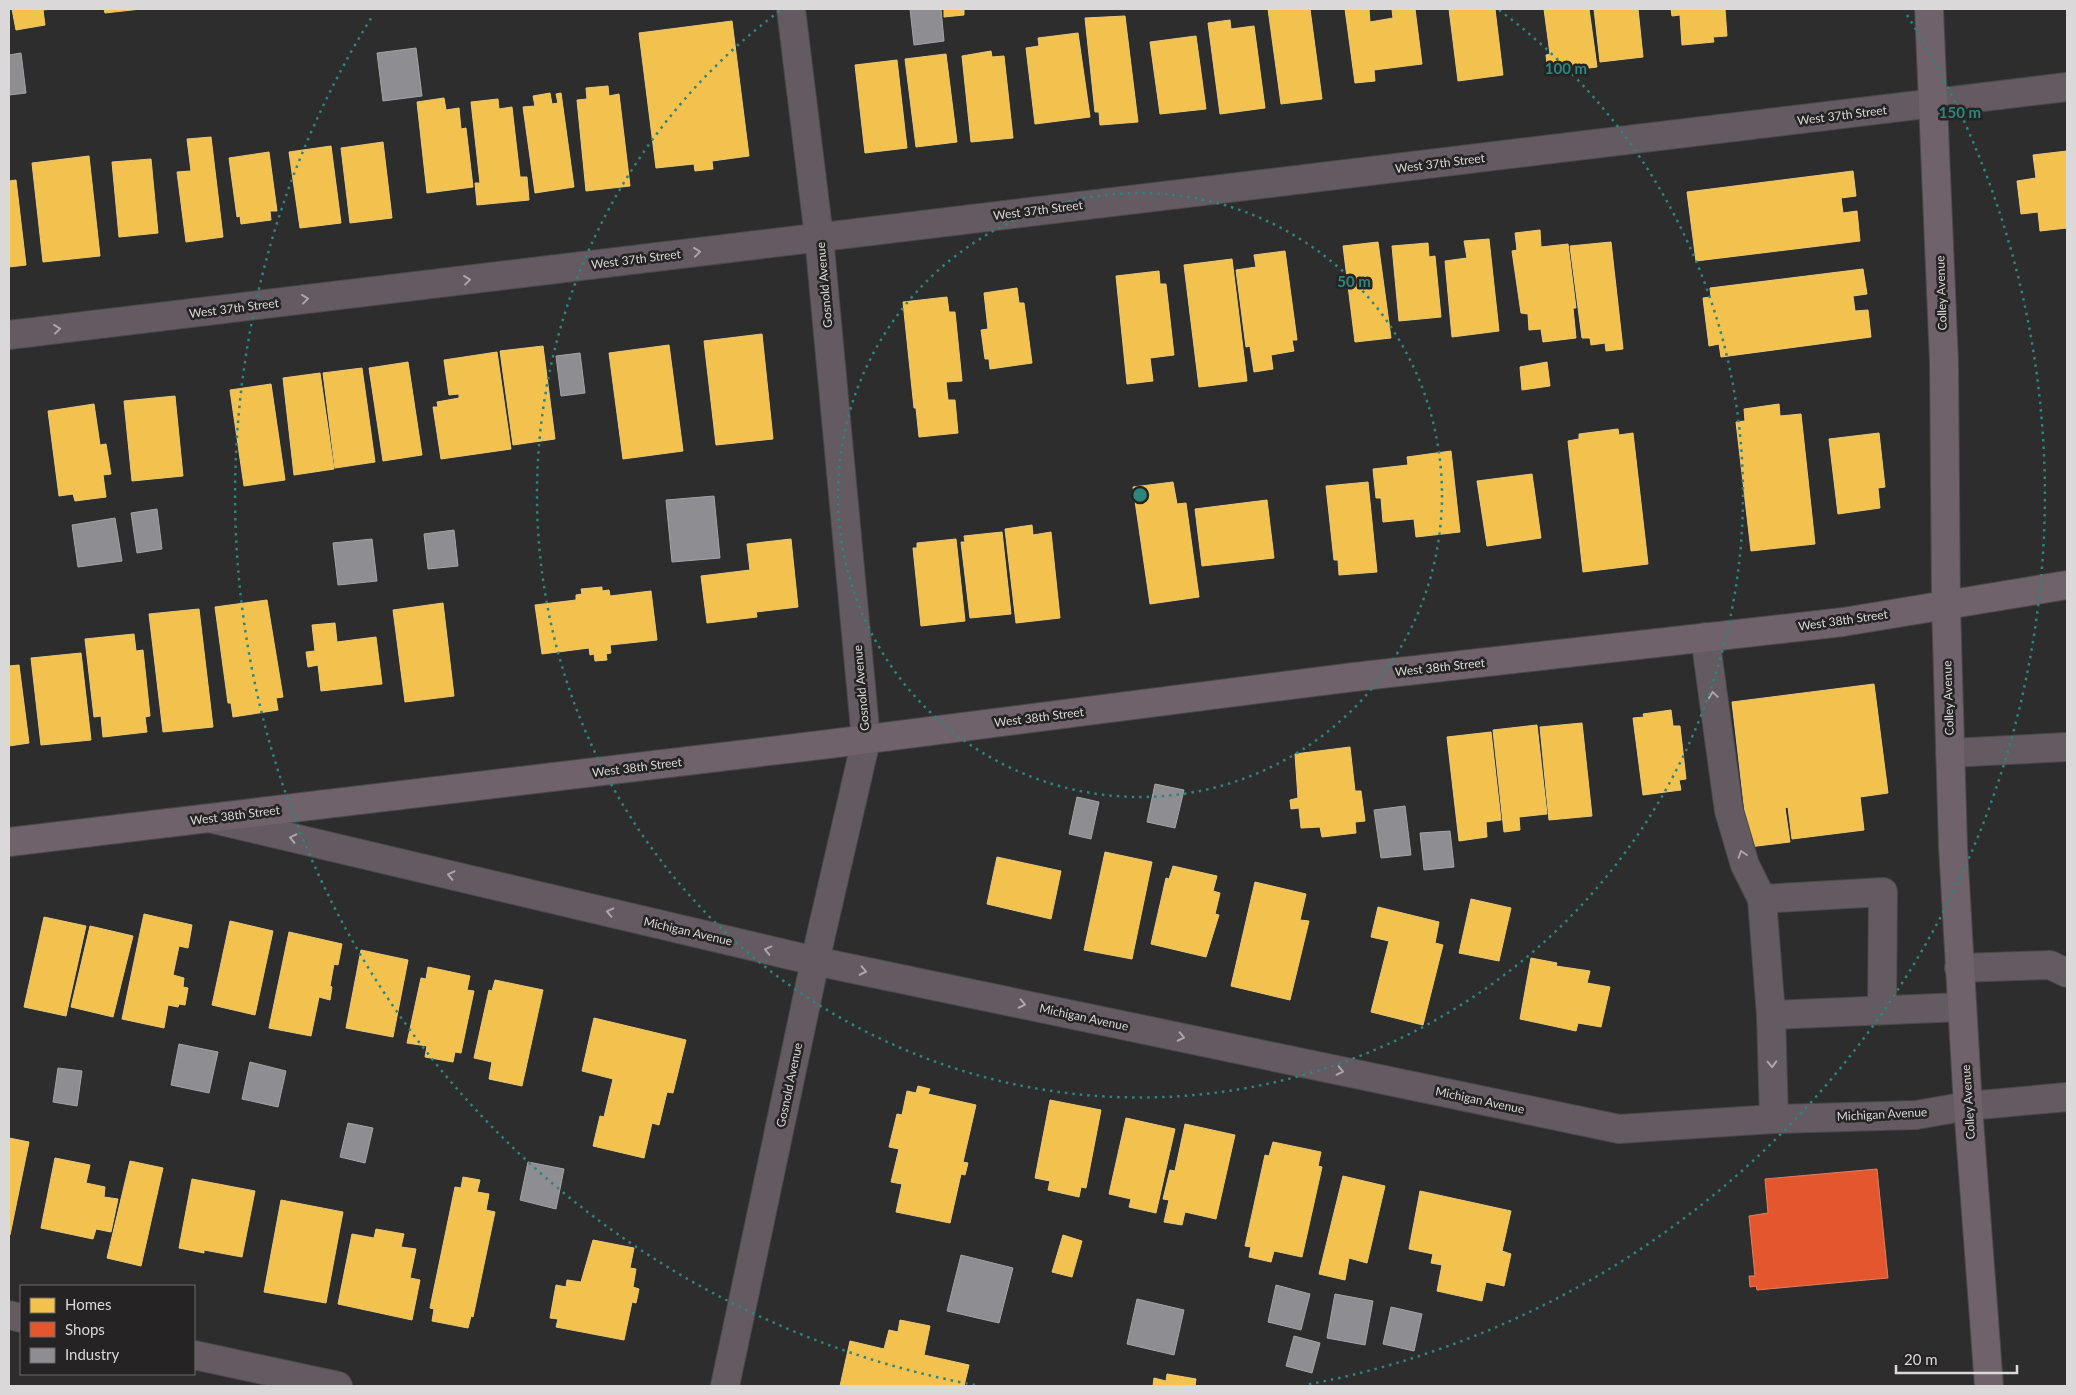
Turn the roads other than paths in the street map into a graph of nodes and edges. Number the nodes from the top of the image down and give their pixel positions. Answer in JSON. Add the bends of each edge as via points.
{"nodes":[{"id":1,"x":791,"y":9,"type":"edge"},
{"id":2,"x":1929,"y":9,"type":"edge"},
{"id":3,"x":2067,"y":87,"type":"edge"},
{"id":4,"x":1933,"y":101,"type":"junction"},
{"id":5,"x":819,"y":237,"type":"junction"},
{"id":6,"x":9,"y":335,"type":"edge"},
{"id":7,"x":2067,"y":585,"type":"edge"},
{"id":8,"x":1946,"y":605,"type":"junction"},
{"id":9,"x":1705,"y":637,"type":"junction"},
{"id":10,"x":866,"y":740,"type":"junction"},
{"id":11,"x":2067,"y":747,"type":"edge"},
{"id":12,"x":1950,"y":753,"type":"junction"},
{"id":13,"x":209,"y":818,"type":"junction"},
{"id":14,"x":9,"y":842,"type":"edge"},
{"id":15,"x":1762,"y":899,"type":"junction"},
{"id":16,"x":815,"y":961,"type":"junction"},
{"id":17,"x":1959,"y":968,"type":"junction"},
{"id":18,"x":2067,"y":973,"type":"edge"},
{"id":19,"x":1962,"y":1007,"type":"junction"},
{"id":20,"x":1882,"y":1010,"type":"junction"},
{"id":21,"x":1771,"y":1015,"type":"junction"},
{"id":22,"x":2067,"y":1097,"type":"edge"},
{"id":23,"x":1968,"y":1106,"type":"junction"},
{"id":24,"x":1774,"y":1119,"type":"junction"},
{"id":25,"x":195,"y":1355,"type":"edge"},
{"id":26,"x":338,"y":1386,"type":"edge"},
{"id":27,"x":724,"y":1386,"type":"edge"},
{"id":28,"x":1989,"y":1386,"type":"edge"}],
"edges":[{"from":1,"to":5,"type":"street","name":"Gosnold Avenue"},
{"from":2,"to":4,"type":"main road","name":"Colley Avenue"},
{"from":3,"to":4,"type":"street","name":"West 37th Street"},
{"from":4,"to":5,"type":"street","name":"West 37th Street","via":[[1886,110]]},
{"from":4,"to":8,"type":"main road","name":"Colley Avenue","via":[[1944,362]]},
{"from":6,"to":5,"type":"street","name":"West 37th Street","one_way":true},
{"from":5,"to":10,"type":"street","name":"Gosnold Avenue"},
{"from":7,"to":8,"type":"main road","name":"West 38th Street"},
{"from":8,"to":9,"type":"main road","name":"West 38th Street","via":[[1843,622]]},
{"from":8,"to":12,"type":"main road","name":"Colley Avenue"},
{"from":9,"to":10,"type":"main road","name":"West 38th Street","via":[[1354,677]]},
{"from":15,"to":9,"type":"street","one_way":true,"via":[[1745,865],[1729,811]]},
{"from":10,"to":13,"type":"main road","name":"West 38th Street"},
{"from":10,"to":16,"type":"street","name":"Gosnold Avenue"},
{"from":11,"to":12,"type":"street"},
{"from":12,"to":17,"type":"main road","name":"Colley Avenue"},
{"from":13,"to":14,"type":"main road","name":"West 38th Street"},
{"from":16,"to":13,"type":"street","name":"Michigan Avenue","one_way":true},
{"from":15,"to":20,"type":"street","via":[[1883,892]]},
{"from":15,"to":21,"type":"street"},
{"from":16,"to":24,"type":"street","name":"Michigan Avenue","one_way":true,"via":[[1619,1129]]},
{"from":16,"to":27,"type":"street","name":"Gosnold Avenue"},
{"from":17,"to":18,"type":"street","via":[[2050,965]]},
{"from":17,"to":19,"type":"main road","name":"Colley Avenue"},
{"from":19,"to":20,"type":"street"},
{"from":19,"to":23,"type":"main road","name":"Colley Avenue"},
{"from":20,"to":21,"type":"street"},
{"from":21,"to":24,"type":"street","one_way":true},
{"from":22,"to":23,"type":"street","name":"Michigan Avenue"},
{"from":23,"to":24,"type":"street","name":"Michigan Avenue","via":[[1916,1114]]},
{"from":23,"to":28,"type":"main road","name":"Colley Avenue"},
{"from":25,"to":26,"type":"street"}]}
